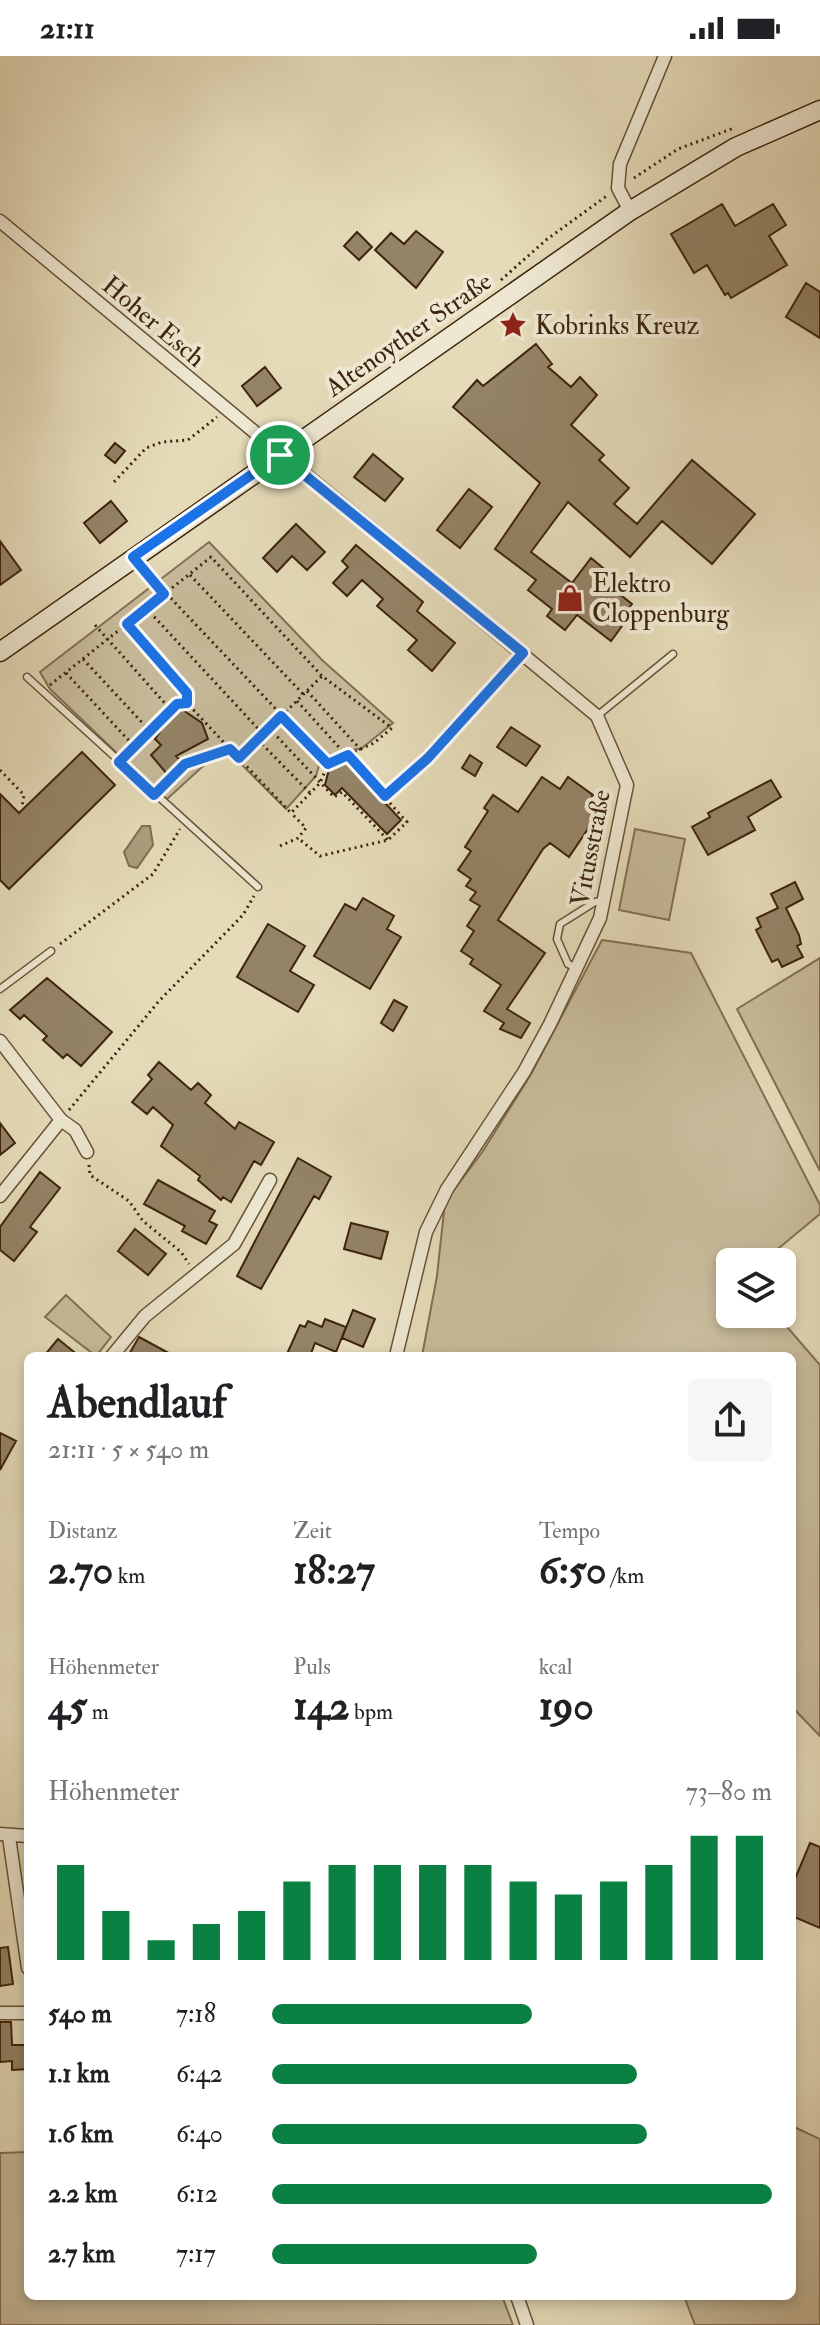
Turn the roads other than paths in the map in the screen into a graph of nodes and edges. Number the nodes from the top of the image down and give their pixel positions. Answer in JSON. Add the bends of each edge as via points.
{"nodes":[{"id":1,"x":665,"y":56,"type":"edge"},
{"id":2,"x":820,"y":110,"type":"edge"},
{"id":3,"x":630,"y":211,"type":"junction"},
{"id":4,"x":0,"y":221,"type":"edge"},
{"id":5,"x":280,"y":455,"type":"junction"},
{"id":6,"x":0,"y":652,"type":"edge"},
{"id":7,"x":673,"y":654,"type":"dead end"},
{"id":8,"x":27,"y":677,"type":"dead end"},
{"id":9,"x":597,"y":716,"type":"junction"},
{"id":10,"x":258,"y":887,"type":"road end"},
{"id":11,"x":604,"y":901,"type":"junction"},
{"id":12,"x":51,"y":951,"type":"road end"},
{"id":13,"x":579,"y":968,"type":"junction"},
{"id":14,"x":0,"y":989,"type":"edge"},
{"id":15,"x":0,"y":1041,"type":"edge"},
{"id":16,"x":61,"y":1120,"type":"junction"},
{"id":17,"x":87,"y":1152,"type":"road end"},
{"id":18,"x":270,"y":1180,"type":"dead end"},
{"id":19,"x":0,"y":1196,"type":"edge"},
{"id":20,"x":115,"y":1352,"type":"edge"},
{"id":21,"x":397,"y":1352,"type":"edge"},
{"id":22,"x":5,"y":1835,"type":"edge"},
{"id":23,"x":24,"y":1945,"type":"edge"},
{"id":24,"x":0,"y":2013,"type":"edge"},
{"id":25,"x":24,"y":2013,"type":"edge"},
{"id":26,"x":518,"y":2300,"type":"edge"},
{"id":27,"x":527,"y":2325,"type":"edge"}],
"edges":[{"from":1,"to":3,"type":"street","via":[[620,164],[618,188]]},
{"from":2,"to":3,"type":"main road","name":"Altenoyther Straße","via":[[736,147]]},
{"from":3,"to":5,"type":"main road","name":"Altenoyther Straße"},
{"from":4,"to":5,"type":"street","name":"Hoher Esch"},
{"from":5,"to":6,"type":"main road","name":"Altenoyther Straße"},
{"from":5,"to":9,"type":"street","name":"Vitusstraße"},
{"from":7,"to":9,"type":"lane"},
{"from":8,"to":10,"type":"lane"},
{"from":9,"to":11,"type":"street","name":"Vitusstraße","via":[[627,785]]},
{"from":11,"to":13,"type":"street","name":"Vitusstraße"},
{"from":11,"to":13,"type":"lane","via":[[560,924],[557,939],[568,964]]},
{"from":12,"to":14,"type":"lane"},
{"from":13,"to":21,"type":"street","name":"Vitusstraße","via":[[524,1072],[447,1189],[426,1232]]},
{"from":15,"to":16,"type":"street"},
{"from":16,"to":17,"type":"street","via":[[75,1130]]},
{"from":16,"to":19,"type":"street"},
{"from":18,"to":20,"type":"street","via":[[234,1244],[145,1316]]},
{"from":22,"to":23,"type":"street"},
{"from":24,"to":25,"type":"street"},
{"from":26,"to":27,"type":"street"}]}
